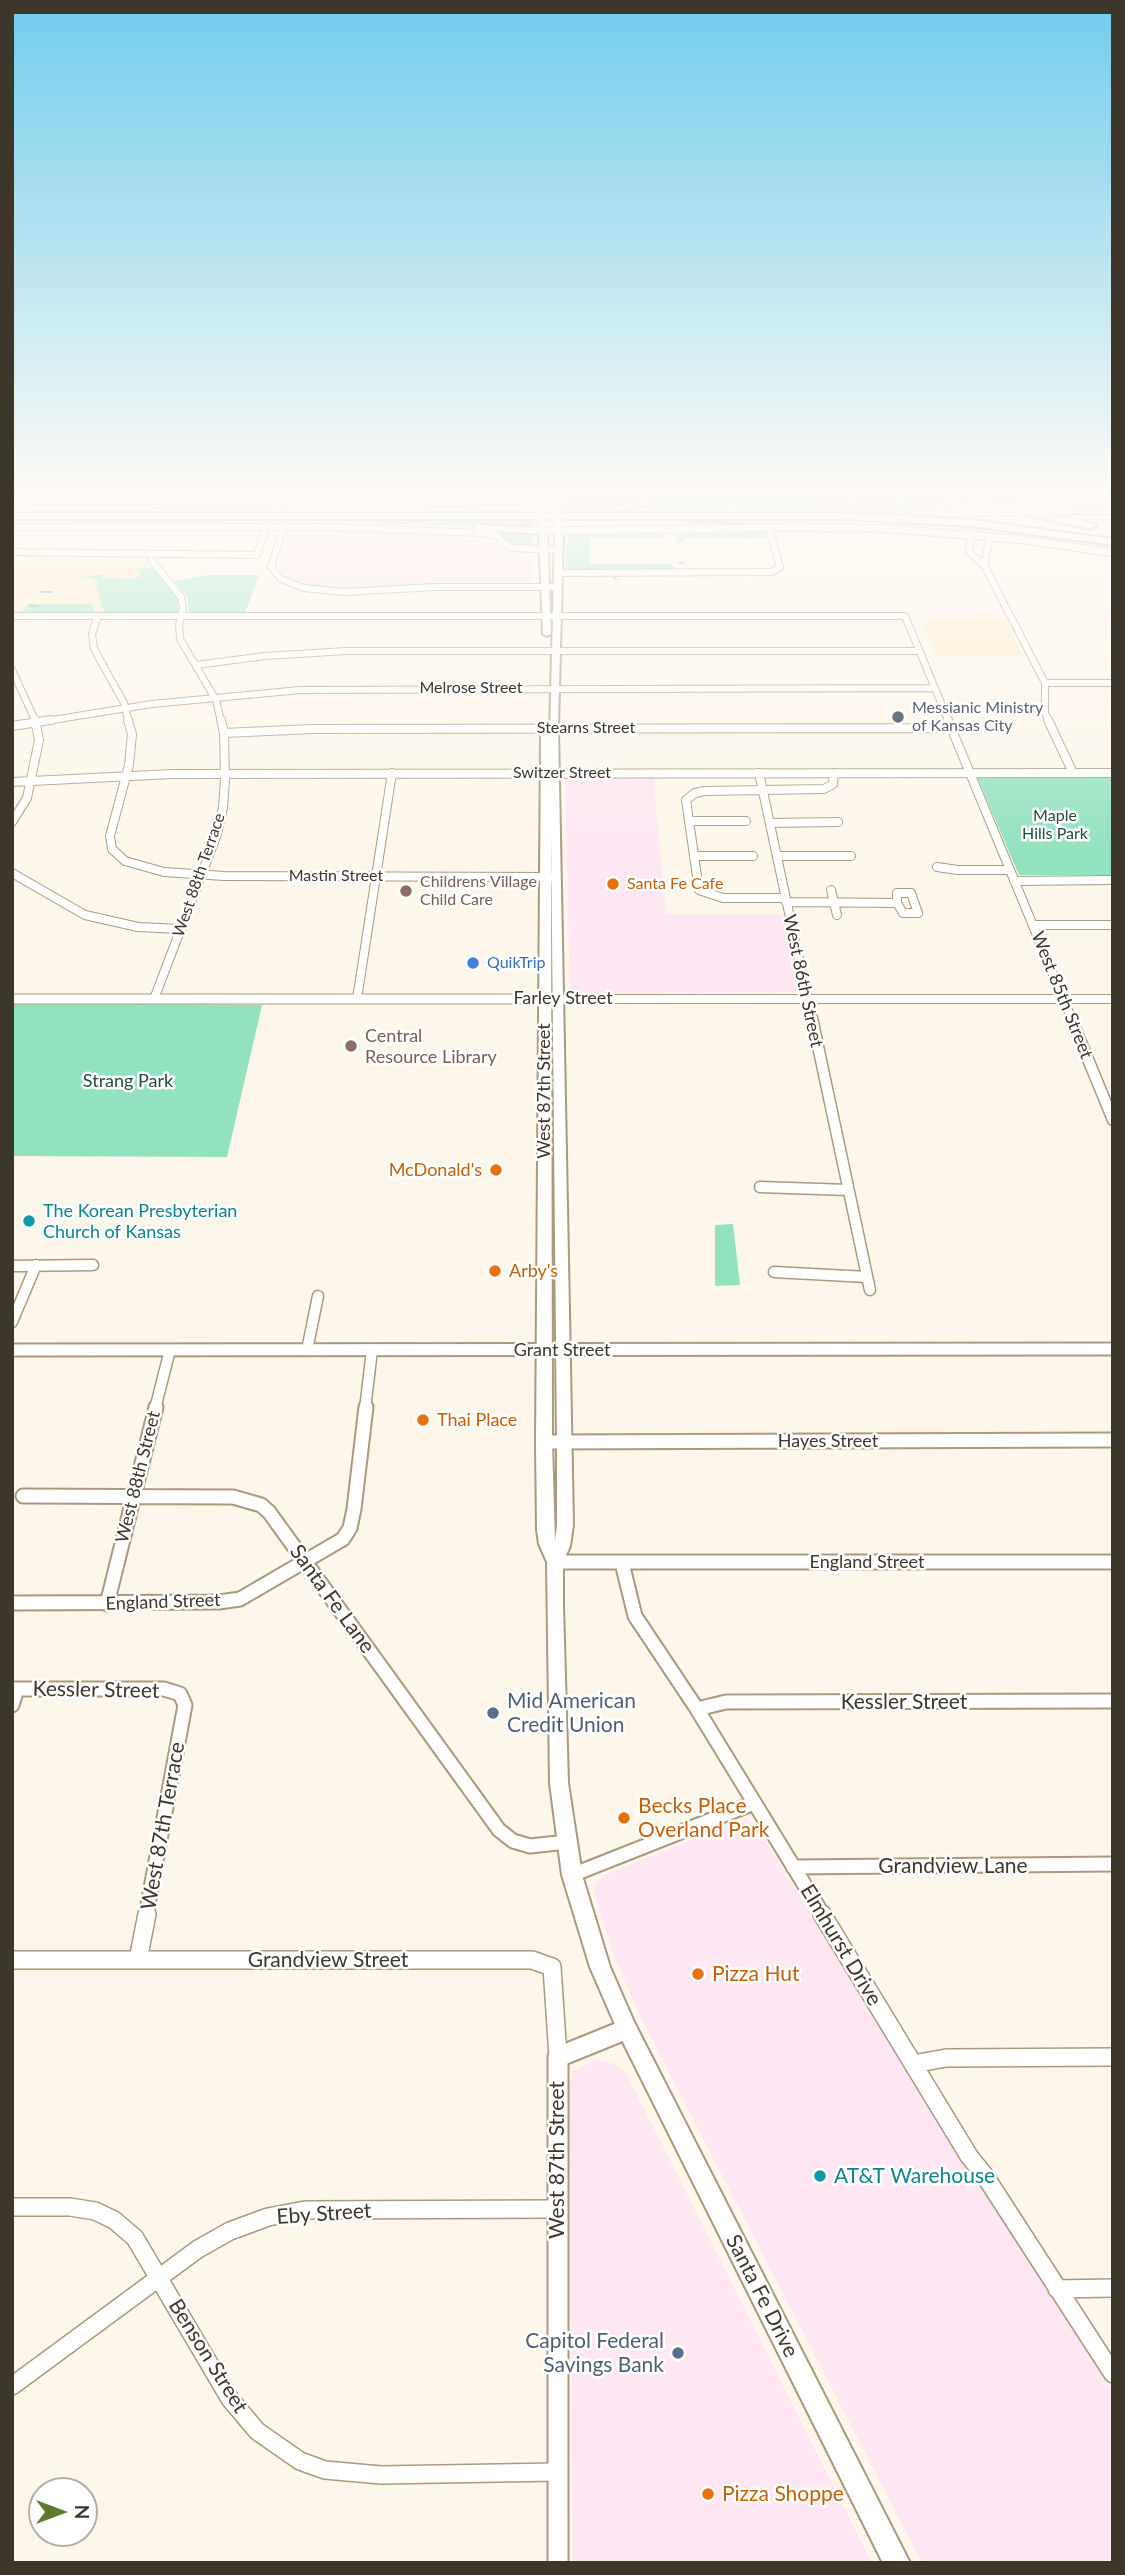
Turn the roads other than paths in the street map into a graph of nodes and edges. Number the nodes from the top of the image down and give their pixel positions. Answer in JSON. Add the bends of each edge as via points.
{"nodes":[{"id":1,"x":182,"y":612,"type":"edge"},
{"id":2,"x":551,"y":612,"type":"edge"},
{"id":3,"x":554,"y":612,"type":"edge"},
{"id":4,"x":1008,"y":612,"type":"edge"},
{"id":5,"x":97,"y":616,"type":"junction"},
{"id":6,"x":181,"y":616,"type":"junction"},
{"id":7,"x":13,"y":617,"type":"edge"},
{"id":8,"x":553,"y":619,"type":"junction"},
{"id":9,"x":550,"y":651,"type":"junction"},
{"id":10,"x":919,"y":651,"type":"junction"},
{"id":11,"x":196,"y":665,"type":"junction"},
{"id":12,"x":12,"y":670,"type":"edge"},
{"id":13,"x":1045,"y":683,"type":"junction"},
{"id":14,"x":1113,"y":683,"type":"edge"},
{"id":15,"x":550,"y":688,"type":"junction"},
{"id":16,"x":933,"y":688,"type":"junction"},
{"id":17,"x":214,"y":697,"type":"junction"},
{"id":18,"x":126,"y":708,"type":"junction"},
{"id":19,"x":36,"y":722,"type":"junction"},
{"id":20,"x":12,"y":726,"type":"edge"},
{"id":21,"x":550,"y":728,"type":"junction"},
{"id":22,"x":949,"y":728,"type":"junction"},
{"id":23,"x":224,"y":733,"type":"junction"},
{"id":24,"x":392,"y":773,"type":"junction"},
{"id":25,"x":551,"y":773,"type":"junction"},
{"id":26,"x":759,"y":773,"type":"junction"},
{"id":27,"x":834,"y":773,"type":"junction"},
{"id":28,"x":968,"y":773,"type":"junction"},
{"id":29,"x":1073,"y":773,"type":"junction"},
{"id":30,"x":1113,"y":773,"type":"edge"},
{"id":31,"x":225,"y":774,"type":"junction"},
{"id":32,"x":126,"y":775,"type":"junction"},
{"id":33,"x":12,"y":782,"type":"edge"},
{"id":34,"x":31,"y":782,"type":"junction"},
{"id":35,"x":763,"y":791,"type":"junction"},
{"id":36,"x":689,"y":821,"type":"junction"},
{"id":37,"x":746,"y":821,"type":"dead end"},
{"id":38,"x":12,"y":822,"type":"edge"},
{"id":39,"x":771,"y":822,"type":"junction"},
{"id":40,"x":838,"y":822,"type":"dead end"},
{"id":41,"x":694,"y":856,"type":"junction"},
{"id":42,"x":753,"y":856,"type":"dead end"},
{"id":43,"x":778,"y":856,"type":"junction"},
{"id":44,"x":851,"y":856,"type":"dead end"},
{"id":45,"x":937,"y":866,"type":"dead end"},
{"id":46,"x":1009,"y":870,"type":"junction"},
{"id":47,"x":12,"y":873,"type":"edge"},
{"id":48,"x":201,"y":875,"type":"junction"},
{"id":49,"x":377,"y":876,"type":"junction"},
{"id":50,"x":551,"y":877,"type":"junction"},
{"id":51,"x":1113,"y":880,"type":"edge"},
{"id":52,"x":1014,"y":881,"type":"junction"},
{"id":53,"x":831,"y":890,"type":"dead end"},
{"id":54,"x":786,"y":900,"type":"junction"},
{"id":55,"x":834,"y":903,"type":"junction"},
{"id":56,"x":897,"y":903,"type":"dead end"},
{"id":57,"x":836,"y":915,"type":"dead end"},
{"id":58,"x":1033,"y":925,"type":"junction"},
{"id":59,"x":1113,"y":925,"type":"edge"},
{"id":60,"x":181,"y":929,"type":"junction"},
{"id":61,"x":807,"y":998,"type":"junction"},
{"id":62,"x":1063,"y":998,"type":"junction"},
{"id":63,"x":12,"y":999,"type":"edge"},
{"id":64,"x":154,"y":999,"type":"junction"},
{"id":65,"x":356,"y":999,"type":"junction"},
{"id":66,"x":544,"y":999,"type":"junction"},
{"id":67,"x":559,"y":999,"type":"junction"},
{"id":68,"x":1113,"y":999,"type":"edge"},
{"id":69,"x":1113,"y":1119,"type":"edge"},
{"id":70,"x":760,"y":1187,"type":"dead end"},
{"id":71,"x":848,"y":1190,"type":"junction"},
{"id":72,"x":36,"y":1265,"type":"junction"},
{"id":73,"x":93,"y":1265,"type":"dead end"},
{"id":74,"x":12,"y":1266,"type":"edge"},
{"id":75,"x":774,"y":1272,"type":"dead end"},
{"id":76,"x":867,"y":1277,"type":"junction"},
{"id":77,"x":870,"y":1290,"type":"dead end"},
{"id":78,"x":318,"y":1296,"type":"dead end"},
{"id":79,"x":15,"y":1307,"type":"edge"},
{"id":80,"x":12,"y":1322,"type":"edge"},
{"id":81,"x":1113,"y":1349,"type":"edge"},
{"id":82,"x":12,"y":1350,"type":"edge"},
{"id":83,"x":170,"y":1350,"type":"junction"},
{"id":84,"x":307,"y":1350,"type":"junction"},
{"id":85,"x":372,"y":1350,"type":"junction"},
{"id":86,"x":544,"y":1350,"type":"junction"},
{"id":87,"x":563,"y":1350,"type":"junction"},
{"id":88,"x":1113,"y":1440,"type":"edge"},
{"id":89,"x":544,"y":1442,"type":"junction"},
{"id":90,"x":565,"y":1442,"type":"junction"},
{"id":91,"x":23,"y":1496,"type":"dead end"},
{"id":92,"x":133,"y":1497,"type":"junction"},
{"id":93,"x":304,"y":1562,"type":"junction"},
{"id":94,"x":555,"y":1562,"type":"junction"},
{"id":95,"x":1113,"y":1562,"type":"edge"},
{"id":96,"x":622,"y":1563,"type":"junction"},
{"id":97,"x":12,"y":1603,"type":"edge"},
{"id":98,"x":107,"y":1604,"type":"junction"},
{"id":99,"x":15,"y":1689,"type":"edge"},
{"id":100,"x":180,"y":1694,"type":"joint"},
{"id":101,"x":1113,"y":1701,"type":"edge"},
{"id":102,"x":12,"y":1705,"type":"edge"},
{"id":103,"x":697,"y":1709,"type":"junction"},
{"id":104,"x":754,"y":1803,"type":"junction"},
{"id":105,"x":567,"y":1843,"type":"junction"},
{"id":106,"x":1113,"y":1864,"type":"edge"},
{"id":107,"x":793,"y":1867,"type":"junction"},
{"id":108,"x":572,"y":1875,"type":"junction"},
{"id":109,"x":12,"y":1960,"type":"edge"},
{"id":110,"x":138,"y":1960,"type":"junction"},
{"id":111,"x":627,"y":2029,"type":"junction"},
{"id":112,"x":558,"y":2057,"type":"junction"},
{"id":113,"x":1113,"y":2057,"type":"edge"},
{"id":114,"x":914,"y":2064,"type":"junction"},
{"id":115,"x":12,"y":2207,"type":"edge"},
{"id":116,"x":556,"y":2209,"type":"junction"},
{"id":117,"x":159,"y":2277,"type":"junction"},
{"id":118,"x":1113,"y":2288,"type":"edge"},
{"id":119,"x":1057,"y":2289,"type":"junction"},
{"id":120,"x":1113,"y":2374,"type":"edge"},
{"id":121,"x":12,"y":2386,"type":"edge"},
{"id":122,"x":557,"y":2472,"type":"junction"},
{"id":123,"x":558,"y":2563,"type":"edge"},
{"id":124,"x":897,"y":2563,"type":"edge"}],
"edges":[{"from":1,"to":6,"type":"street","name":"West 88th Terrace"},
{"from":2,"to":8,"type":"main road","name":"West 87th Street"},
{"from":3,"to":8,"type":"main road","name":"West 87th Street"},
{"from":4,"to":13,"type":"street"},
{"from":5,"to":6,"type":"street"},
{"from":5,"to":7,"type":"street"},
{"from":5,"to":18,"type":"street","via":[[94,649]]},
{"from":6,"to":8,"type":"street"},
{"from":6,"to":11,"type":"street","name":"West 88th Terrace","via":[[180,639]]},
{"from":8,"to":9,"type":"main road","name":"West 87th Street"},
{"from":8,"to":10,"type":"street","name":"West 85th Street","via":[[905,616]]},
{"from":9,"to":10,"type":"street"},
{"from":9,"to":11,"type":"street","via":[[346,651]]},
{"from":9,"to":15,"type":"main road","name":"West 87th Street"},
{"from":10,"to":16,"type":"street","name":"West 85th Street"},
{"from":11,"to":17,"type":"street","name":"West 88th Terrace"},
{"from":12,"to":19,"type":"street"},
{"from":13,"to":14,"type":"street"},
{"from":13,"to":29,"type":"street","via":[[1045,713]]},
{"from":15,"to":16,"type":"street","name":"Melrose Street"},
{"from":15,"to":17,"type":"street","name":"Melrose Street","via":[[332,688]]},
{"from":15,"to":21,"type":"main road","name":"West 87th Street"},
{"from":16,"to":22,"type":"street","name":"West 85th Street"},
{"from":17,"to":18,"type":"street","name":"Melrose Street"},
{"from":17,"to":23,"type":"street","name":"West 88th Terrace"},
{"from":18,"to":19,"type":"street","name":"Melrose Street"},
{"from":18,"to":32,"type":"street","via":[[132,734]]},
{"from":19,"to":20,"type":"street","name":"Melrose Street"},
{"from":19,"to":34,"type":"street","via":[[38,754]]},
{"from":21,"to":22,"type":"street","name":"Stearns Street"},
{"from":21,"to":23,"type":"street","name":"Stearns Street"},
{"from":21,"to":25,"type":"main road","name":"West 87th Street"},
{"from":22,"to":28,"type":"street","name":"West 85th Street"},
{"from":23,"to":31,"type":"street","name":"West 88th Terrace"},
{"from":24,"to":25,"type":"street","name":"Switzer Street"},
{"from":24,"to":31,"type":"street","name":"Switzer Street"},
{"from":24,"to":49,"type":"street"},
{"from":25,"to":26,"type":"street","name":"Switzer Street"},
{"from":25,"to":50,"type":"main road","name":"West 87th Street"},
{"from":26,"to":27,"type":"street","name":"Switzer Street"},
{"from":26,"to":35,"type":"street","name":"West 86th Street"},
{"from":27,"to":28,"type":"street","name":"Switzer Street"},
{"from":27,"to":35,"type":"street","via":[[833,784],[824,789]]},
{"from":28,"to":29,"type":"street","name":"Switzer Street"},
{"from":28,"to":46,"type":"street","name":"West 85th Street"},
{"from":29,"to":30,"type":"street","name":"Switzer Street"},
{"from":31,"to":32,"type":"street","name":"Switzer Street"},
{"from":31,"to":48,"type":"street","name":"West 88th Terrace","via":[[221,820]]},
{"from":32,"to":34,"type":"street","name":"Switzer Street"},
{"from":32,"to":48,"type":"street","name":"Mastin Street","via":[[110,836],[112,849],[141,868]]},
{"from":33,"to":34,"type":"street","name":"Switzer Street"},
{"from":34,"to":38,"type":"street"},
{"from":35,"to":36,"type":"street","via":[[695,793],[686,800]]},
{"from":35,"to":39,"type":"street","name":"West 86th Street"},
{"from":36,"to":37,"type":"street"},
{"from":36,"to":41,"type":"street"},
{"from":39,"to":40,"type":"street"},
{"from":39,"to":43,"type":"street","name":"West 86th Street"},
{"from":41,"to":42,"type":"street"},
{"from":41,"to":54,"type":"street","via":[[697,885],[704,893]]},
{"from":43,"to":44,"type":"street"},
{"from":43,"to":54,"type":"street","name":"West 86th Street"},
{"from":45,"to":46,"type":"street"},
{"from":46,"to":52,"type":"street","name":"West 85th Street"},
{"from":47,"to":60,"type":"street","via":[[85,915],[138,927]]},
{"from":48,"to":49,"type":"street","name":"Mastin Street"},
{"from":48,"to":60,"type":"street","name":"West 88th Terrace"},
{"from":49,"to":50,"type":"street","name":"Mastin Street"},
{"from":49,"to":65,"type":"street"},
{"from":50,"to":66,"type":"main road","name":"West 87th Street"},
{"from":50,"to":67,"type":"main road","name":"West 87th Street"},
{"from":51,"to":52,"type":"street"},
{"from":52,"to":58,"type":"street","name":"West 85th Street"},
{"from":53,"to":55,"type":"street"},
{"from":54,"to":55,"type":"street"},
{"from":54,"to":61,"type":"street","name":"West 86th Street"},
{"from":55,"to":56,"type":"street"},
{"from":55,"to":57,"type":"street"},
{"from":58,"to":59,"type":"street"},
{"from":58,"to":62,"type":"street","name":"West 85th Street"},
{"from":60,"to":64,"type":"street","name":"West 88th Terrace"},
{"from":61,"to":62,"type":"street","name":"Farley Street"},
{"from":61,"to":67,"type":"street","name":"Farley Street"},
{"from":61,"to":71,"type":"street","name":"West 86th Street"},
{"from":62,"to":68,"type":"street","name":"Farley Street"},
{"from":62,"to":69,"type":"street","name":"West 85th Street"},
{"from":63,"to":64,"type":"street","name":"Farley Street"},
{"from":64,"to":65,"type":"street","name":"Farley Street"},
{"from":65,"to":66,"type":"street","name":"Farley Street"},
{"from":66,"to":67,"type":"street","name":"Farley Street"},
{"from":66,"to":86,"type":"main road","name":"West 87th Street"},
{"from":67,"to":87,"type":"main road","name":"West 87th Street"},
{"from":70,"to":71,"type":"street"},
{"from":71,"to":76,"type":"street","name":"West 86th Street"},
{"from":72,"to":73,"type":"street"},
{"from":72,"to":74,"type":"street"},
{"from":72,"to":79,"type":"street"},
{"from":75,"to":76,"type":"street"},
{"from":76,"to":77,"type":"street","name":"West 86th Street"},
{"from":78,"to":84,"type":"street"},
{"from":79,"to":80,"type":"street"},
{"from":81,"to":87,"type":"street","name":"Grant Street"},
{"from":82,"to":83,"type":"street","name":"Grant Street"},
{"from":83,"to":84,"type":"street","name":"Grant Street"},
{"from":83,"to":92,"type":"street","name":"West 88th Street"},
{"from":84,"to":85,"type":"street","name":"Grant Street"},
{"from":85,"to":86,"type":"street","name":"Grant Street"},
{"from":85,"to":93,"type":"street","via":[[350,1528],[343,1539]]},
{"from":86,"to":87,"type":"street","name":"Grant Street"},
{"from":86,"to":89,"type":"main road","name":"West 87th Street"},
{"from":87,"to":90,"type":"main road","name":"West 87th Street"},
{"from":88,"to":90,"type":"street","name":"Hayes Street"},
{"from":89,"to":90,"type":"street","name":"Hayes Street"},
{"from":89,"to":94,"type":"main road","name":"West 87th Street","via":[[545,1530]]},
{"from":90,"to":94,"type":"main road","name":"West 87th Street","via":[[565,1525]]},
{"from":91,"to":92,"type":"street","name":"Santa Fe Lane"},
{"from":92,"to":93,"type":"street","name":"Santa Fe Lane","via":[[248,1500],[269,1512]]},
{"from":92,"to":98,"type":"street","name":"West 88th Street"},
{"from":93,"to":98,"type":"street","name":"England Street","via":[[240,1599]]},
{"from":93,"to":105,"type":"street","name":"Santa Fe Lane","via":[[499,1830],[530,1846]]},
{"from":94,"to":96,"type":"street"},
{"from":94,"to":105,"type":"main road","name":"West 87th Street","via":[[558,1756]]},
{"from":95,"to":96,"type":"street","name":"England Street"},
{"from":96,"to":103,"type":"street","name":"Elmhurst Drive","via":[[635,1616]]},
{"from":97,"to":98,"type":"street","name":"England Street"},
{"from":99,"to":100,"type":"street","name":"Kessler Street","via":[[164,1689]]},
{"from":99,"to":102,"type":"street"},
{"from":100,"to":110,"type":"street","name":"West 87th Terrace","via":[[185,1705]]},
{"from":101,"to":103,"type":"street","name":"Kessler Street","via":[[726,1702]]},
{"from":103,"to":104,"type":"street","name":"Elmhurst Drive"},
{"from":104,"to":107,"type":"street","name":"Elmhurst Drive"},
{"from":104,"to":108,"type":"street"},
{"from":105,"to":108,"type":"main road","name":"West 87th Street"},
{"from":106,"to":107,"type":"street","name":"Grandview Lane"},
{"from":107,"to":114,"type":"street","name":"Elmhurst Drive"},
{"from":108,"to":111,"type":"main road","name":"West 87th Street","via":[[600,1967]]},
{"from":109,"to":110,"type":"street","name":"Grandview Street"},
{"from":110,"to":112,"type":"street","name":"Grandview Street","via":[[532,1960],[552,1967]]},
{"from":111,"to":112,"type":"street","name":"West 87th Street"},
{"from":111,"to":124,"type":"main road","name":"Santa Fe Drive"},
{"from":112,"to":116,"type":"street","name":"West 87th Street"},
{"from":113,"to":114,"type":"street","via":[[946,2058]]},
{"from":114,"to":119,"type":"street","name":"Elmhurst Drive"},
{"from":115,"to":117,"type":"street","via":[[70,2207],[114,2220],[135,2238]]},
{"from":116,"to":117,"type":"street","name":"Eby Street","via":[[287,2213],[230,2231]]},
{"from":116,"to":122,"type":"street","name":"West 87th Street"},
{"from":117,"to":121,"type":"street"},
{"from":117,"to":122,"type":"street","name":"Benson Street","via":[[230,2399],[257,2431],[300,2461],[325,2470],[381,2475]]},
{"from":118,"to":119,"type":"street"},
{"from":119,"to":120,"type":"street","name":"Elmhurst Drive"},
{"from":122,"to":123,"type":"street","name":"West 87th Street"}]}
